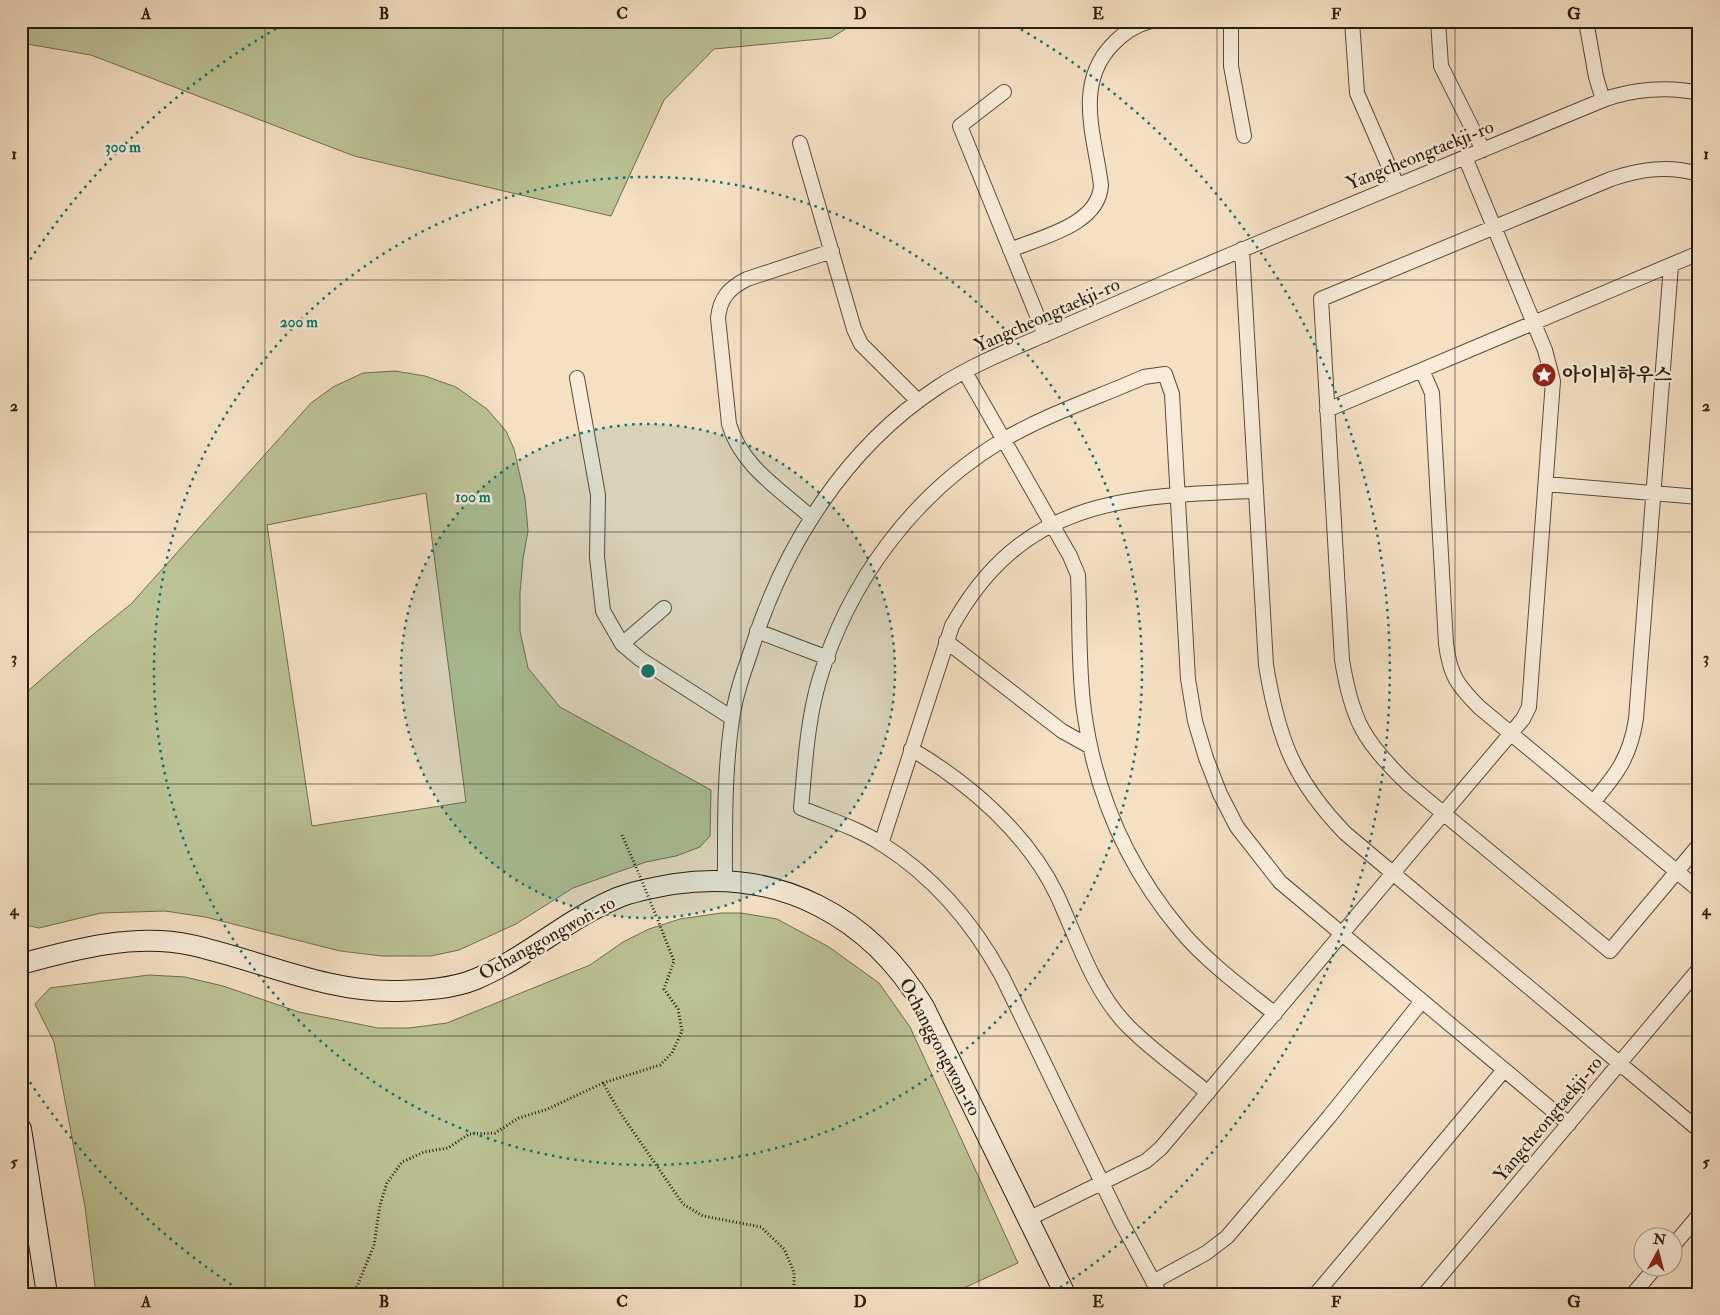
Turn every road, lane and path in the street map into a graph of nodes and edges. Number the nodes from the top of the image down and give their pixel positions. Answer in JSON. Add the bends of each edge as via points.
{"nodes":[{"id":1,"x":1151,"y":21,"type":"edge"},
{"id":2,"x":1231,"y":21,"type":"edge"},
{"id":3,"x":1352,"y":21,"type":"edge"},
{"id":4,"x":1438,"y":21,"type":"edge"},
{"id":5,"x":1586,"y":21,"type":"edge"},
{"id":6,"x":1004,"y":92,"type":"dead end"},
{"id":7,"x":1699,"y":93,"type":"edge"},
{"id":8,"x":1604,"y":100,"type":"junction"},
{"id":9,"x":1244,"y":136,"type":"dead end"},
{"id":10,"x":800,"y":143,"type":"dead end"},
{"id":11,"x":1483,"y":150,"type":"junction"},
{"id":12,"x":1465,"y":157,"type":"junction"},
{"id":13,"x":1699,"y":174,"type":"edge"},
{"id":14,"x":1398,"y":185,"type":"junction"},
{"id":15,"x":1494,"y":227,"type":"junction"},
{"id":16,"x":1242,"y":249,"type":"junction"},
{"id":17,"x":1010,"y":250,"type":"junction"},
{"id":18,"x":832,"y":251,"type":"junction"},
{"id":19,"x":1699,"y":253,"type":"edge"},
{"id":20,"x":1671,"y":265,"type":"junction"},
{"id":21,"x":1534,"y":323,"type":"junction"},
{"id":22,"x":1045,"y":335,"type":"junction"},
{"id":23,"x":1422,"y":370,"type":"junction"},
{"id":24,"x":965,"y":372,"type":"junction"},
{"id":25,"x":577,"y":378,"type":"dead end"},
{"id":26,"x":918,"y":401,"type":"junction"},
{"id":27,"x":1327,"y":410,"type":"junction"},
{"id":28,"x":1003,"y":440,"type":"junction"},
{"id":29,"x":1546,"y":484,"type":"junction"},
{"id":30,"x":1255,"y":491,"type":"junction"},
{"id":31,"x":1654,"y":493,"type":"junction"},
{"id":32,"x":1178,"y":494,"type":"junction"},
{"id":33,"x":1699,"y":497,"type":"edge"},
{"id":34,"x":812,"y":518,"type":"junction"},
{"id":35,"x":1052,"y":526,"type":"junction"},
{"id":36,"x":664,"y":608,"type":"dead end"},
{"id":37,"x":757,"y":631,"type":"junction"},
{"id":38,"x":946,"y":641,"type":"junction"},
{"id":39,"x":622,"y":644,"type":"junction"},
{"id":40,"x":828,"y":658,"type":"junction"},
{"id":41,"x":732,"y":718,"type":"junction"},
{"id":42,"x":1510,"y":734,"type":"junction"},
{"id":43,"x":1089,"y":746,"type":"junction"},
{"id":44,"x":911,"y":749,"type":"junction"},
{"id":45,"x":1592,"y":802,"type":"junction"},
{"id":46,"x":1444,"y":814,"type":"junction"},
{"id":47,"x":622,"y":835,"type":"dead end"},
{"id":48,"x":881,"y":844,"type":"junction"},
{"id":49,"x":1699,"y":844,"type":"edge"},
{"id":50,"x":1677,"y":872,"type":"junction"},
{"id":51,"x":1394,"y":874,"type":"junction"},
{"id":52,"x":725,"y":882,"type":"junction"},
{"id":53,"x":1699,"y":890,"type":"edge"},
{"id":54,"x":1342,"y":935,"type":"junction"},
{"id":55,"x":21,"y":964,"type":"edge"},
{"id":56,"x":1699,"y":969,"type":"edge"},
{"id":57,"x":1422,"y":1001,"type":"junction"},
{"id":58,"x":1275,"y":1014,"type":"junction"},
{"id":59,"x":1620,"y":1064,"type":"junction"},
{"id":60,"x":1504,"y":1070,"type":"junction"},
{"id":61,"x":603,"y":1083,"type":"junction"},
{"id":62,"x":1208,"y":1093,"type":"junction"},
{"id":63,"x":1568,"y":1124,"type":"junction"},
{"id":64,"x":21,"y":1129,"type":"edge"},
{"id":65,"x":1699,"y":1130,"type":"edge"},
{"id":66,"x":1102,"y":1183,"type":"junction"},
{"id":67,"x":1699,"y":1215,"type":"edge"},
{"id":68,"x":1028,"y":1219,"type":"junction"},
{"id":69,"x":1682,"y":1235,"type":"edge"},
{"id":70,"x":1647,"y":1278,"type":"edge"},
{"id":71,"x":1157,"y":1288,"type":"edge"},
{"id":72,"x":47,"y":1294,"type":"edge"},
{"id":73,"x":354,"y":1294,"type":"edge"},
{"id":74,"x":794,"y":1294,"type":"edge"},
{"id":75,"x":1065,"y":1294,"type":"edge"},
{"id":76,"x":1316,"y":1294,"type":"edge"},
{"id":77,"x":1425,"y":1294,"type":"edge"},
{"id":78,"x":1633,"y":1294,"type":"edge"}],
"edges":[{"from":1,"to":17,"type":"street","via":[[1123,33],[1096,66],[1088,102],[1101,185],[1101,196],[1095,206],[1076,221]]},
{"from":2,"to":9,"type":"street","via":[[1231,66]]},
{"from":3,"to":14,"type":"street","via":[[1357,93]]},
{"from":4,"to":11,"type":"street","via":[[1441,66]]},
{"from":5,"to":8,"type":"street","via":[[1596,77]]},
{"from":6,"to":17,"type":"street","via":[[960,126]]},
{"from":7,"to":8,"type":"street","name":"Yangcheongtaekji-ro","via":[[1645,91]]},
{"from":8,"to":11,"type":"street","name":"Yangcheongtaekji-ro"},
{"from":10,"to":18,"type":"street"},
{"from":11,"to":12,"type":"street","name":"Yangcheongtaekji-ro"},
{"from":12,"to":14,"type":"street","name":"Yangcheongtaekji-ro"},
{"from":12,"to":15,"type":"street"},
{"from":13,"to":15,"type":"street","via":[[1676,169],[1636,171]]},
{"from":14,"to":16,"type":"street","name":"Yangcheongtaekji-ro"},
{"from":15,"to":21,"type":"street"},
{"from":15,"to":27,"type":"street","via":[[1321,299]]},
{"from":16,"to":22,"type":"street","name":"Yangcheongtaekji-ro"},
{"from":16,"to":30,"type":"street"},
{"from":17,"to":22,"type":"street"},
{"from":18,"to":26,"type":"street","via":[[861,344]]},
{"from":18,"to":34,"type":"street","via":[[734,286],[724,295],[718,318],[729,424],[734,440],[752,465]]},
{"from":19,"to":20,"type":"street"},
{"from":20,"to":21,"type":"street"},
{"from":20,"to":31,"type":"street"},
{"from":21,"to":23,"type":"street"},
{"from":21,"to":29,"type":"street","via":[[1553,381]]},
{"from":22,"to":24,"type":"street","name":"Yangcheongtaekji-ro"},
{"from":23,"to":27,"type":"street"},
{"from":23,"to":42,"type":"street","via":[[1432,393],[1448,660],[1461,689]]},
{"from":24,"to":26,"type":"street","name":"Yangcheongtaekji-ro"},
{"from":24,"to":28,"type":"street"},
{"from":25,"to":39,"type":"street","via":[[598,495],[597,558],[602,611]]},
{"from":26,"to":34,"type":"street","name":"Yangcheongtaekji-ro","via":[[861,453]]},
{"from":27,"to":46,"type":"street","via":[[1342,660],[1348,696],[1367,740],[1381,758]]},
{"from":28,"to":32,"type":"street","via":[[1144,377],[1165,374],[1172,394]]},
{"from":28,"to":35,"type":"street"},
{"from":28,"to":40,"type":"street","via":[[949,478],[902,525],[865,579]]},
{"from":29,"to":31,"type":"street"},
{"from":29,"to":42,"type":"street","via":[[1529,707]]},
{"from":30,"to":32,"type":"street"},
{"from":30,"to":51,"type":"street","via":[[1266,665],[1279,730],[1305,786],[1324,811]]},
{"from":31,"to":33,"type":"street"},
{"from":31,"to":45,"type":"street","via":[[1633,741],[1618,772]]},
{"from":32,"to":35,"type":"street","via":[[1103,505]]},
{"from":32,"to":54,"type":"street","via":[[1188,679],[1195,721],[1206,758],[1237,827],[1258,856],[1280,882]]},
{"from":34,"to":37,"type":"street","name":"Yangcheongtaekji-ro","via":[[771,593]]},
{"from":35,"to":38,"type":"street","via":[[1013,550],[990,571],[968,598]]},
{"from":35,"to":43,"type":"street","via":[[1078,575],[1084,709]]},
{"from":36,"to":39,"type":"street"},
{"from":37,"to":40,"type":"street"},
{"from":37,"to":41,"type":"street","name":"Yangcheongtaekji-ro"},
{"from":38,"to":43,"type":"street","via":[[1062,731]]},
{"from":38,"to":44,"type":"street"},
{"from":39,"to":41,"type":"street"},
{"from":40,"to":48,"type":"street","via":[[819,681],[812,716],[801,808]]},
{"from":41,"to":52,"type":"street","name":"Yangcheongtaekji-ro","via":[[726,772]]},
{"from":42,"to":45,"type":"street"},
{"from":42,"to":46,"type":"street"},
{"from":43,"to":58,"type":"street","via":[[1101,790],[1139,873],[1182,932]]},
{"from":44,"to":48,"type":"street"},
{"from":44,"to":62,"type":"street","via":[[988,808],[1036,858],[1107,998],[1124,1022]]},
{"from":45,"to":50,"type":"street"},
{"from":46,"to":50,"type":"street","via":[[1610,951]]},
{"from":46,"to":51,"type":"street"},
{"from":47,"to":61,"type":"path","bridge":true,"via":[[674,961],[664,989],[678,1009],[682,1030],[672,1053],[660,1066]]},
{"from":48,"to":66,"type":"street","via":[[912,865],[942,892],[984,943]]},
{"from":49,"to":50,"type":"street"},
{"from":50,"to":53,"type":"street"},
{"from":51,"to":54,"type":"street"},
{"from":51,"to":59,"type":"street"},
{"from":52,"to":55,"type":"street","name":"Ochanggongwon-ro","via":[[693,882],[618,897],[474,980],[447,987],[362,989],[190,944],[158,941],[99,945]]},
{"from":52,"to":68,"type":"street","name":"Ochanggongwon-ro","via":[[774,888],[801,898],[855,928],[892,961],[924,1007]]},
{"from":54,"to":57,"type":"street"},
{"from":54,"to":58,"type":"street"},
{"from":56,"to":59,"type":"street","name":"Yangcheongtaekji-ro"},
{"from":57,"to":60,"type":"street"},
{"from":57,"to":71,"type":"street","via":[[1227,1237]]},
{"from":58,"to":62,"type":"street"},
{"from":59,"to":63,"type":"street","name":"Yangcheongtaekji-ro"},
{"from":59,"to":65,"type":"street"},
{"from":60,"to":63,"type":"street"},
{"from":60,"to":76,"type":"street"},
{"from":61,"to":73,"type":"path","via":[[548,1109],[519,1118],[495,1133],[469,1134],[448,1148],[424,1152],[402,1162],[387,1183],[374,1245]]},
{"from":61,"to":74,"type":"path","via":[[683,1204],[704,1216],[761,1227],[784,1249],[794,1272]]},
{"from":62,"to":66,"type":"street","via":[[1161,1148],[1146,1160]]},
{"from":63,"to":77,"type":"street","name":"Yangcheongtaekji-ro"},
{"from":64,"to":72,"type":"street"},
{"from":66,"to":68,"type":"street"},
{"from":66,"to":71,"type":"street"},
{"from":67,"to":69,"type":"street"},
{"from":68,"to":75,"type":"street","name":"Ochanggongwon-ro"},
{"from":70,"to":78,"type":"street"}]}
